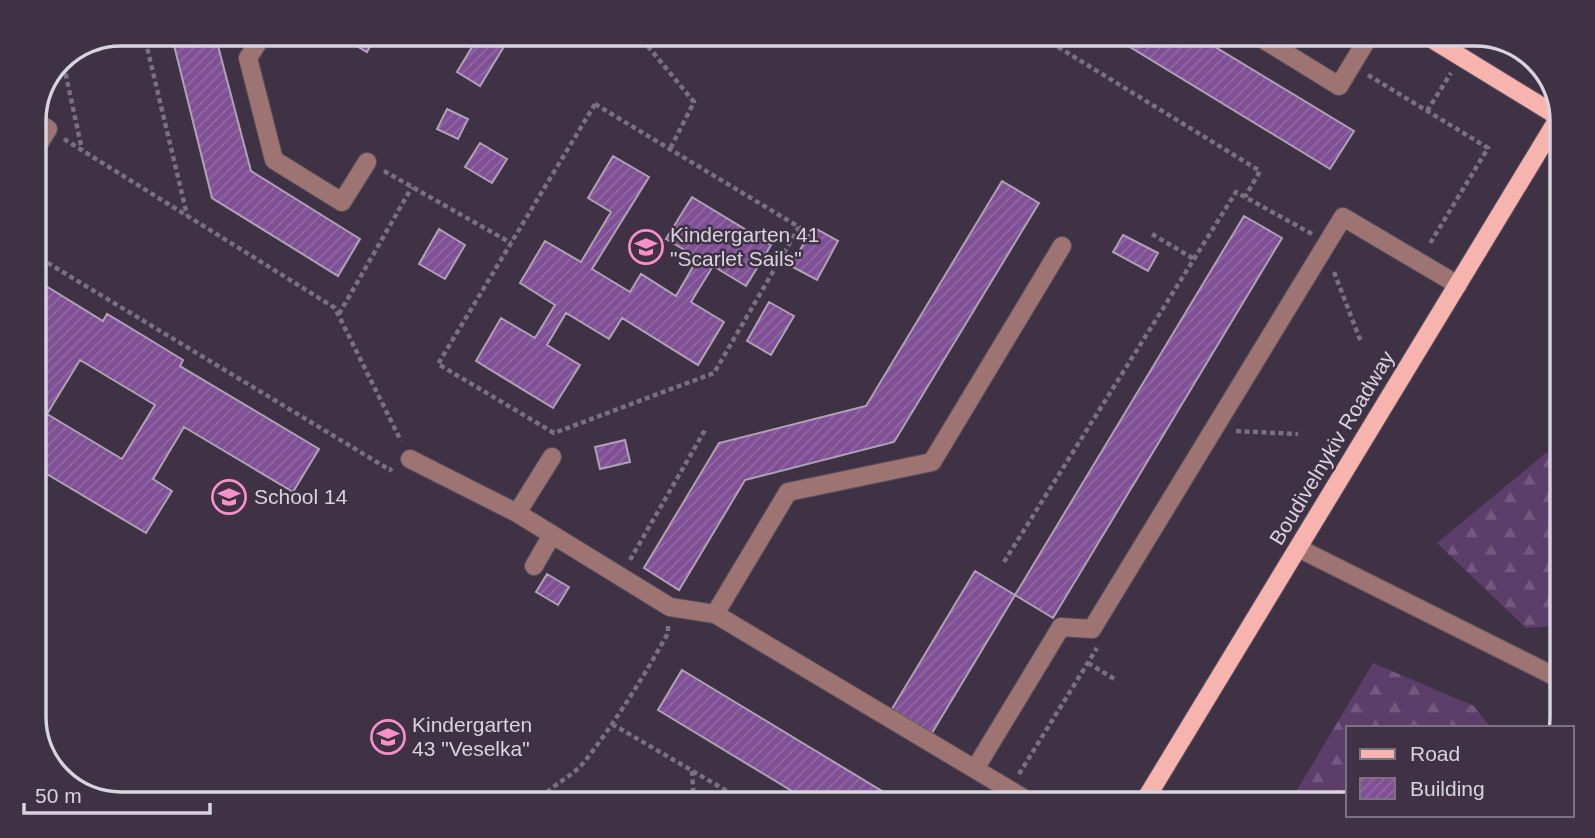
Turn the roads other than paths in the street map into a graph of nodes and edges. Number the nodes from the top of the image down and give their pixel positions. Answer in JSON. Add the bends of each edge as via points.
{"nodes":[{"id":1,"x":256,"y":46,"type":"edge"},
{"id":2,"x":1274,"y":46,"type":"edge"},
{"id":3,"x":1364,"y":46,"type":"edge"},
{"id":4,"x":1444,"y":46,"type":"edge"},
{"id":5,"x":1548,"y":109,"type":"edge"},
{"id":6,"x":1549,"y":134,"type":"edge"},
{"id":7,"x":367,"y":162,"type":"road end"},
{"id":8,"x":1062,"y":246,"type":"dead end"},
{"id":9,"x":1458,"y":285,"type":"junction"},
{"id":10,"x":552,"y":457,"type":"dead end"},
{"id":11,"x":410,"y":459,"type":"road end"},
{"id":12,"x":517,"y":513,"type":"junction"},
{"id":13,"x":552,"y":535,"type":"junction"},
{"id":14,"x":1298,"y":548,"type":"junction"},
{"id":15,"x":534,"y":566,"type":"dead end"},
{"id":16,"x":715,"y":614,"type":"junction"},
{"id":17,"x":1550,"y":674,"type":"edge"},
{"id":18,"x":975,"y":769,"type":"junction"},
{"id":19,"x":1013,"y":792,"type":"edge"},
{"id":20,"x":1150,"y":792,"type":"edge"}],
"edges":[{"from":1,"to":7,"type":"lane","via":[[248,58],[274,160],[342,202]]},
{"from":2,"to":3,"type":"lane","via":[[1339,86]]},
{"from":4,"to":5,"type":"main road"},
{"from":6,"to":9,"type":"main road","name":"Boudivelnykiv Roadway"},
{"from":8,"to":16,"type":"lane","via":[[932,462],[788,492]]},
{"from":9,"to":14,"type":"main road","name":"Boudivelnykiv Roadway"},
{"from":9,"to":18,"type":"lane","via":[[1343,217],[1092,629],[1061,627]]},
{"from":10,"to":12,"type":"lane"},
{"from":11,"to":12,"type":"lane"},
{"from":12,"to":13,"type":"lane"},
{"from":13,"to":15,"type":"lane"},
{"from":13,"to":16,"type":"lane","via":[[670,607]]},
{"from":14,"to":17,"type":"lane"},
{"from":14,"to":20,"type":"main road","name":"Boudivelnykiv Roadway"},
{"from":16,"to":18,"type":"lane"},
{"from":18,"to":19,"type":"lane"}]}
